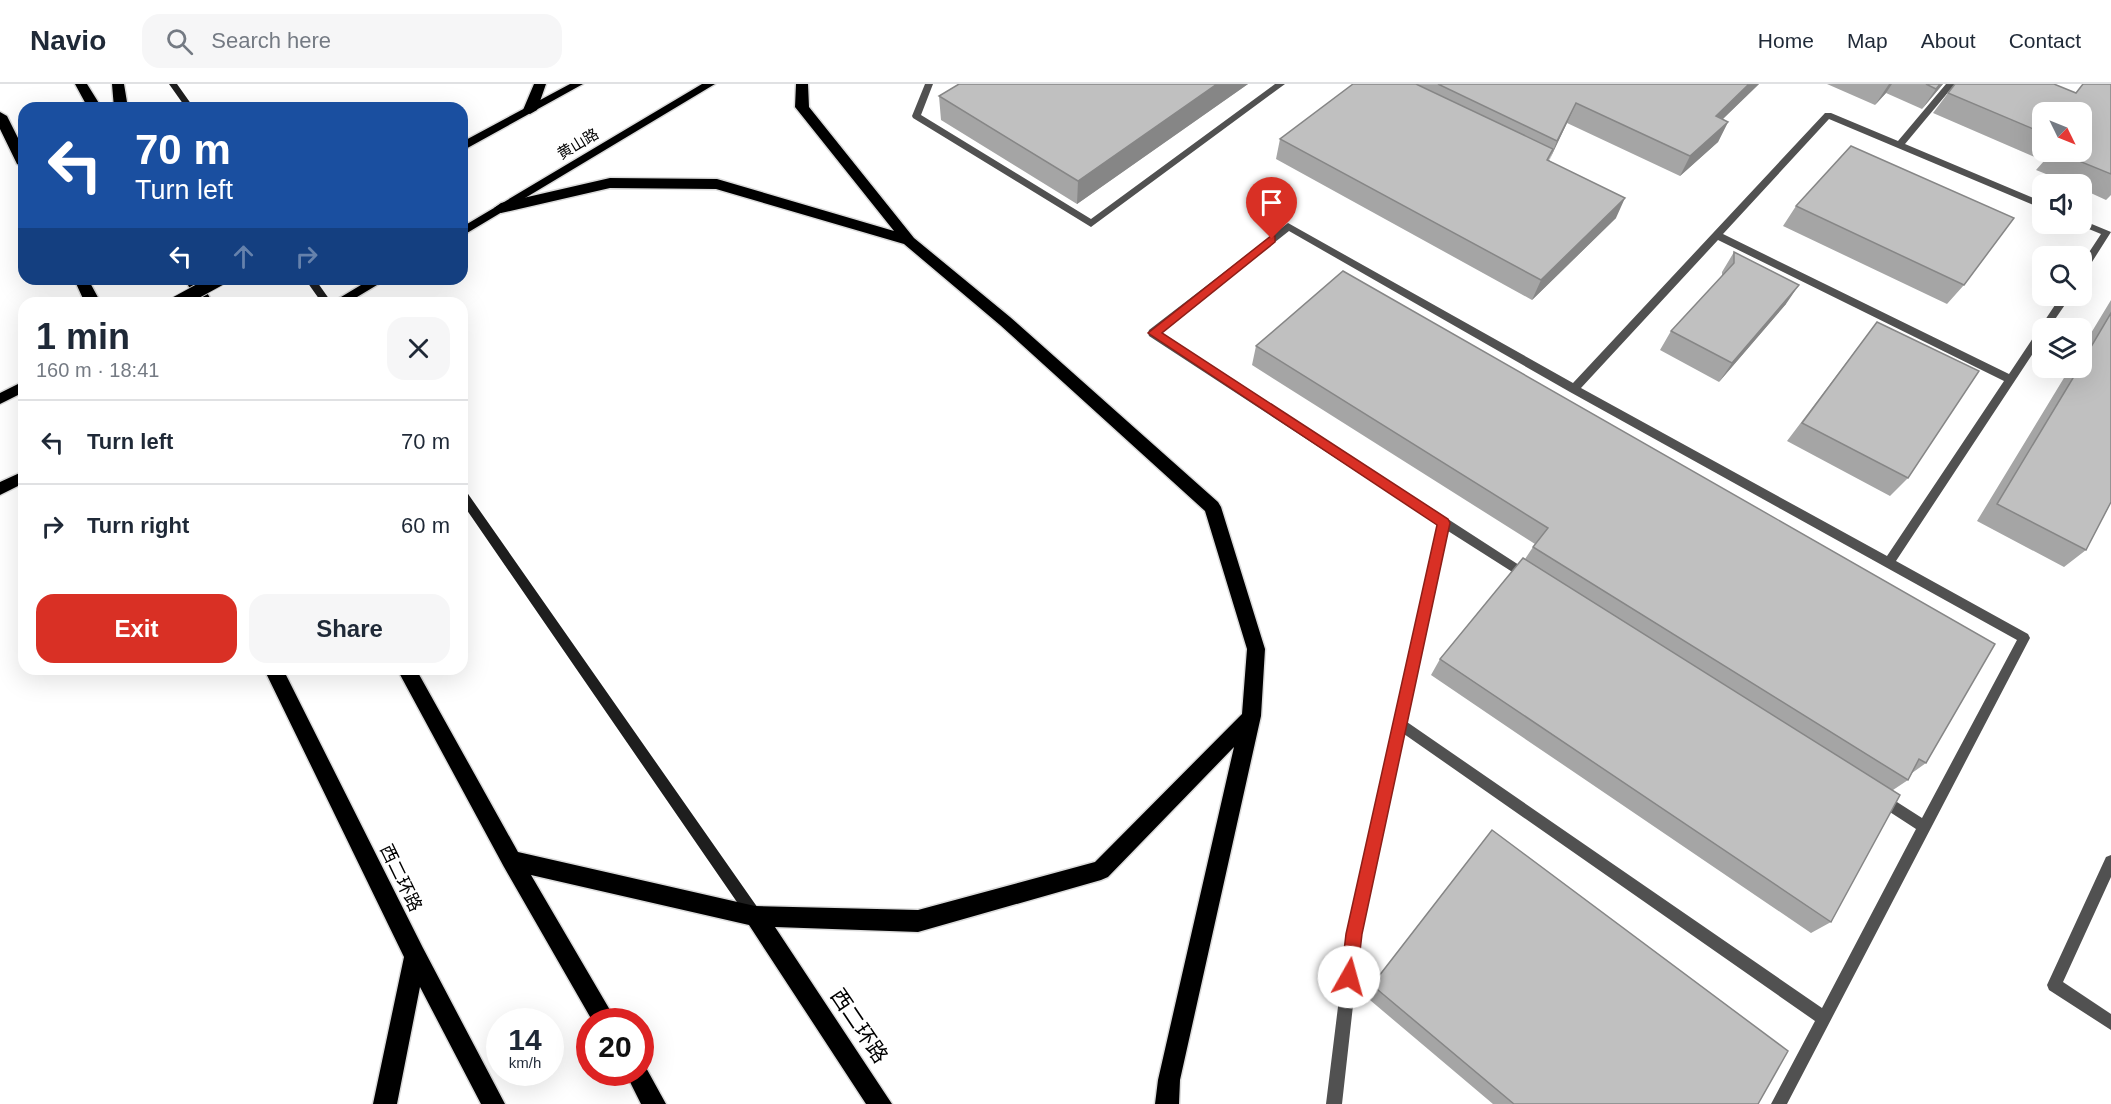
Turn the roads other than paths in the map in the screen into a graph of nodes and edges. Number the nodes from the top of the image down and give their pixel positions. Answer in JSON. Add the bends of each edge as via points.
{"nodes":[{"id":1,"x":81,"y":84,"type":"edge"},
{"id":2,"x":118,"y":84,"type":"edge"},
{"id":3,"x":173,"y":84,"type":"edge"},
{"id":4,"x":540,"y":84,"type":"edge"},
{"id":5,"x":578,"y":84,"type":"edge"},
{"id":6,"x":710,"y":84,"type":"edge"},
{"id":7,"x":802,"y":84,"type":"edge"},
{"id":8,"x":929,"y":84,"type":"edge"},
{"id":9,"x":1281,"y":84,"type":"edge"},
{"id":10,"x":1951,"y":84,"type":"edge"},
{"id":11,"x":92,"y":102,"type":"edge"},
{"id":12,"x":120,"y":102,"type":"edge"},
{"id":13,"x":186,"y":102,"type":"edge"},
{"id":14,"x":530,"y":110,"type":"junction"},
{"id":15,"x":0,"y":116,"type":"edge"},
{"id":16,"x":468,"y":144,"type":"edge"},
{"id":17,"x":1900,"y":144,"type":"junction"},
{"id":18,"x":0,"y":145,"type":"edge"},
{"id":19,"x":16,"y":147,"type":"junction"},
{"id":20,"x":18,"y":151,"type":"edge"},
{"id":21,"x":2032,"y":201,"type":"edge"},
{"id":22,"x":501,"y":208,"type":"junction"},
{"id":23,"x":2092,"y":227,"type":"edge"},
{"id":24,"x":468,"y":228,"type":"edge"},
{"id":25,"x":1716,"y":235,"type":"junction"},
{"id":26,"x":909,"y":241,"type":"junction"},
{"id":27,"x":2092,"y":257,"type":"edge"},
{"id":28,"x":209,"y":285,"type":"edge"},
{"id":29,"x":370,"y":285,"type":"edge"},
{"id":30,"x":187,"y":297,"type":"edge"},
{"id":31,"x":348,"y":297,"type":"edge"},
{"id":32,"x":2032,"y":347,"type":"edge"},
{"id":33,"x":2010,"y":380,"type":"junction"},
{"id":34,"x":18,"y":389,"type":"edge"},
{"id":35,"x":1574,"y":390,"type":"junction"},
{"id":36,"x":0,"y":399,"type":"edge"},
{"id":37,"x":18,"y":479,"type":"edge"},
{"id":38,"x":0,"y":489,"type":"edge"},
{"id":39,"x":468,"y":503,"type":"edge"},
{"id":40,"x":1444,"y":523,"type":"junction"},
{"id":41,"x":1889,"y":563,"type":"junction"},
{"id":42,"x":1544,"y":586,"type":"edge"},
{"id":43,"x":276,"y":675,"type":"edge"},
{"id":44,"x":409,"y":675,"type":"edge"},
{"id":45,"x":1251,"y":716,"type":"junction"},
{"id":46,"x":1400,"y":724,"type":"junction"},
{"id":47,"x":1875,"y":795,"type":"edge"},
{"id":48,"x":1925,"y":827,"type":"junction"},
{"id":49,"x":511,"y":860,"type":"junction"},
{"id":50,"x":2111,"y":862,"type":"edge"},
{"id":51,"x":755,"y":916,"type":"junction"},
{"id":52,"x":415,"y":956,"type":"junction"},
{"id":53,"x":598,"y":1008,"type":"edge"},
{"id":54,"x":1824,"y":1018,"type":"junction"},
{"id":55,"x":2111,"y":1023,"type":"edge"},
{"id":56,"x":644,"y":1086,"type":"edge"},
{"id":57,"x":385,"y":1104,"type":"edge"},
{"id":58,"x":493,"y":1104,"type":"edge"},
{"id":59,"x":654,"y":1104,"type":"edge"},
{"id":60,"x":879,"y":1104,"type":"edge"},
{"id":61,"x":1167,"y":1104,"type":"edge"},
{"id":62,"x":1334,"y":1104,"type":"edge"},
{"id":63,"x":1779,"y":1104,"type":"edge"}],
"edges":[{"from":1,"to":11,"type":"highway"},
{"from":2,"to":12,"type":"highway"},
{"from":3,"to":13,"type":"street"},
{"from":4,"to":14,"type":"highway"},
{"from":5,"to":14,"type":"main road"},
{"from":6,"to":22,"type":"main road","name":"黄山路"},
{"from":7,"to":26,"type":"highway","via":[[802,107]]},
{"from":8,"to":9,"type":"street","via":[[916,116],[1091,224]]},
{"from":10,"to":17,"type":"street"},
{"from":14,"to":16,"type":"main road"},
{"from":15,"to":19,"type":"highway"},
{"from":17,"to":21,"type":"street"},
{"from":17,"to":25,"type":"street","via":[[1828,114]]},
{"from":18,"to":19,"type":"highway"},
{"from":19,"to":20,"type":"highway"},
{"from":22,"to":24,"type":"main road","name":"黄山路"},
{"from":22,"to":26,"type":"highway","via":[[610,183],[717,184]]},
{"from":23,"to":27,"type":"street","via":[[2107,234]]},
{"from":25,"to":33,"type":"street"},
{"from":25,"to":35,"type":"street"},
{"from":26,"to":45,"type":"highway","via":[[1005,321],[1212,507],[1256,649]]},
{"from":28,"to":30,"type":"main road","bridge":true},
{"from":29,"to":31,"type":"main road"},
{"from":32,"to":33,"type":"street"},
{"from":33,"to":41,"type":"street"},
{"from":34,"to":36,"type":"main road"},
{"from":35,"to":40,"type":"street","via":[[1288,226],[1153,333]]},
{"from":35,"to":41,"type":"street"},
{"from":37,"to":38,"type":"main road"},
{"from":39,"to":51,"type":"street"},
{"from":40,"to":42,"type":"street"},
{"from":40,"to":46,"type":"street"},
{"from":41,"to":48,"type":"street","via":[[2024,638]]},
{"from":43,"to":52,"type":"highway","name":"西二环路"},
{"from":44,"to":49,"type":"highway"},
{"from":45,"to":51,"type":"highway","via":[[1101,870],[918,921]]},
{"from":45,"to":61,"type":"highway","via":[[1169,1080]]},
{"from":46,"to":54,"type":"street"},
{"from":46,"to":62,"type":"street","via":[[1354,934]]},
{"from":47,"to":48,"type":"street"},
{"from":48,"to":54,"type":"street"},
{"from":49,"to":51,"type":"highway"},
{"from":49,"to":53,"type":"highway"},
{"from":50,"to":55,"type":"street","via":[[2054,985]]},
{"from":51,"to":60,"type":"highway","name":"西二环路"},
{"from":52,"to":57,"type":"highway"},
{"from":52,"to":58,"type":"highway","name":"西二环路"},
{"from":54,"to":63,"type":"street"},
{"from":56,"to":59,"type":"highway"}]}
